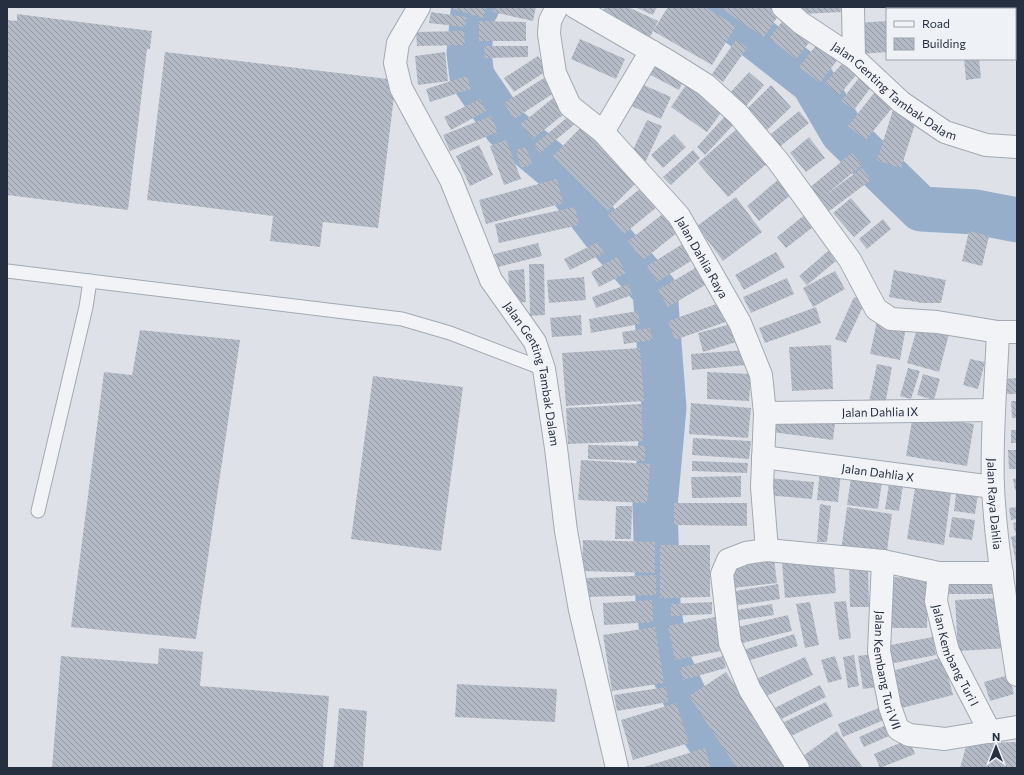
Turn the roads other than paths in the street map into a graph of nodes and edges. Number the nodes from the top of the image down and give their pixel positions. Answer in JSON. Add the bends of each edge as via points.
{"nodes":[{"id":1,"x":419,"y":7,"type":"edge"},
{"id":2,"x":556,"y":7,"type":"edge"},
{"id":3,"x":575,"y":7,"type":"edge"},
{"id":4,"x":783,"y":7,"type":"edge"},
{"id":5,"x":853,"y":7,"type":"edge"},
{"id":6,"x":651,"y":52,"type":"junction"},
{"id":7,"x":854,"y":58,"type":"junction"},
{"id":8,"x":603,"y":132,"type":"junction"},
{"id":9,"x":1017,"y":147,"type":"edge"},
{"id":10,"x":7,"y":271,"type":"edge"},
{"id":11,"x":90,"y":281,"type":"junction"},
{"id":12,"x":1008,"y":332,"type":"edge"},
{"id":13,"x":544,"y":369,"type":"junction"},
{"id":14,"x":994,"y":410,"type":"junction"},
{"id":15,"x":765,"y":413,"type":"junction"},
{"id":16,"x":763,"y":457,"type":"junction"},
{"id":17,"x":993,"y":488,"type":"junction"},
{"id":18,"x":38,"y":511,"type":"dead end"},
{"id":19,"x":767,"y":550,"type":"junction"},
{"id":20,"x":883,"y":561,"type":"junction"},
{"id":21,"x":939,"y":573,"type":"junction"},
{"id":22,"x":1002,"y":573,"type":"junction"},
{"id":23,"x":1017,"y":675,"type":"edge"},
{"id":24,"x":1017,"y":727,"type":"edge"},
{"id":25,"x":990,"y":732,"type":"junction"},
{"id":26,"x":617,"y":768,"type":"edge"},
{"id":27,"x":798,"y":768,"type":"edge"}],
"edges":[{"from":1,"to":13,"type":"street","name":"Jalan Genting Tambak Dalam","via":[[398,43],[395,63],[400,88],[451,180],[491,280],[534,342]]},
{"from":2,"to":8,"type":"street","name":"Jalan Dahlia Raya","via":[[550,21],[549,34],[555,73],[570,106]]},
{"from":3,"to":6,"type":"street"},
{"from":4,"to":7,"type":"street","name":"Jalan Genting Tambak Dalam","via":[[801,23]]},
{"from":5,"to":7,"type":"street"},
{"from":6,"to":8,"type":"street"},
{"from":6,"to":12,"type":"street","via":[[706,85],[738,114],[778,161],[850,260],[876,309],[891,318]]},
{"from":7,"to":9,"type":"street","name":"Jalan Genting Tambak Dalam","via":[[901,102],[945,132],[986,145]]},
{"from":8,"to":15,"type":"street","name":"Jalan Dahlia Raya","via":[[679,216],[740,323],[761,375]]},
{"from":10,"to":11,"type":"lane"},
{"from":11,"to":13,"type":"lane","via":[[402,319],[450,333]]},
{"from":11,"to":18,"type":"lane"},
{"from":12,"to":14,"type":"street","name":"Jalan Raya Dahlia"},
{"from":13,"to":26,"type":"street","name":"Jalan Genting Tambak Dalam","via":[[566,531],[580,610]]},
{"from":14,"to":15,"type":"street","name":"Jalan Dahlia IX"},
{"from":14,"to":17,"type":"street","name":"Jalan Raya Dahlia"},
{"from":15,"to":16,"type":"street","name":"Jalan Dahlia Raya"},
{"from":16,"to":17,"type":"street","name":"Jalan Dahlia X"},
{"from":16,"to":19,"type":"street","name":"Jalan Dahlia Raya","via":[[762,488]]},
{"from":17,"to":22,"type":"street","name":"Jalan Raya Dahlia"},
{"from":19,"to":20,"type":"street"},
{"from":19,"to":27,"type":"street","via":[[746,553],[728,560],[722,574],[730,643],[750,690]]},
{"from":20,"to":21,"type":"street"},
{"from":20,"to":25,"type":"street","name":"Jalan Kembang Turi VII","via":[[880,651],[890,707],[898,729],[909,735],[945,739]]},
{"from":21,"to":22,"type":"street"},
{"from":21,"to":25,"type":"street","name":"Jalan Kembang Turi I","via":[[936,601],[948,651]]},
{"from":22,"to":23,"type":"street","name":"Jalan Raya Dahlia"},
{"from":24,"to":25,"type":"street","name":"Jalan Kembang Turi VII"}]}
